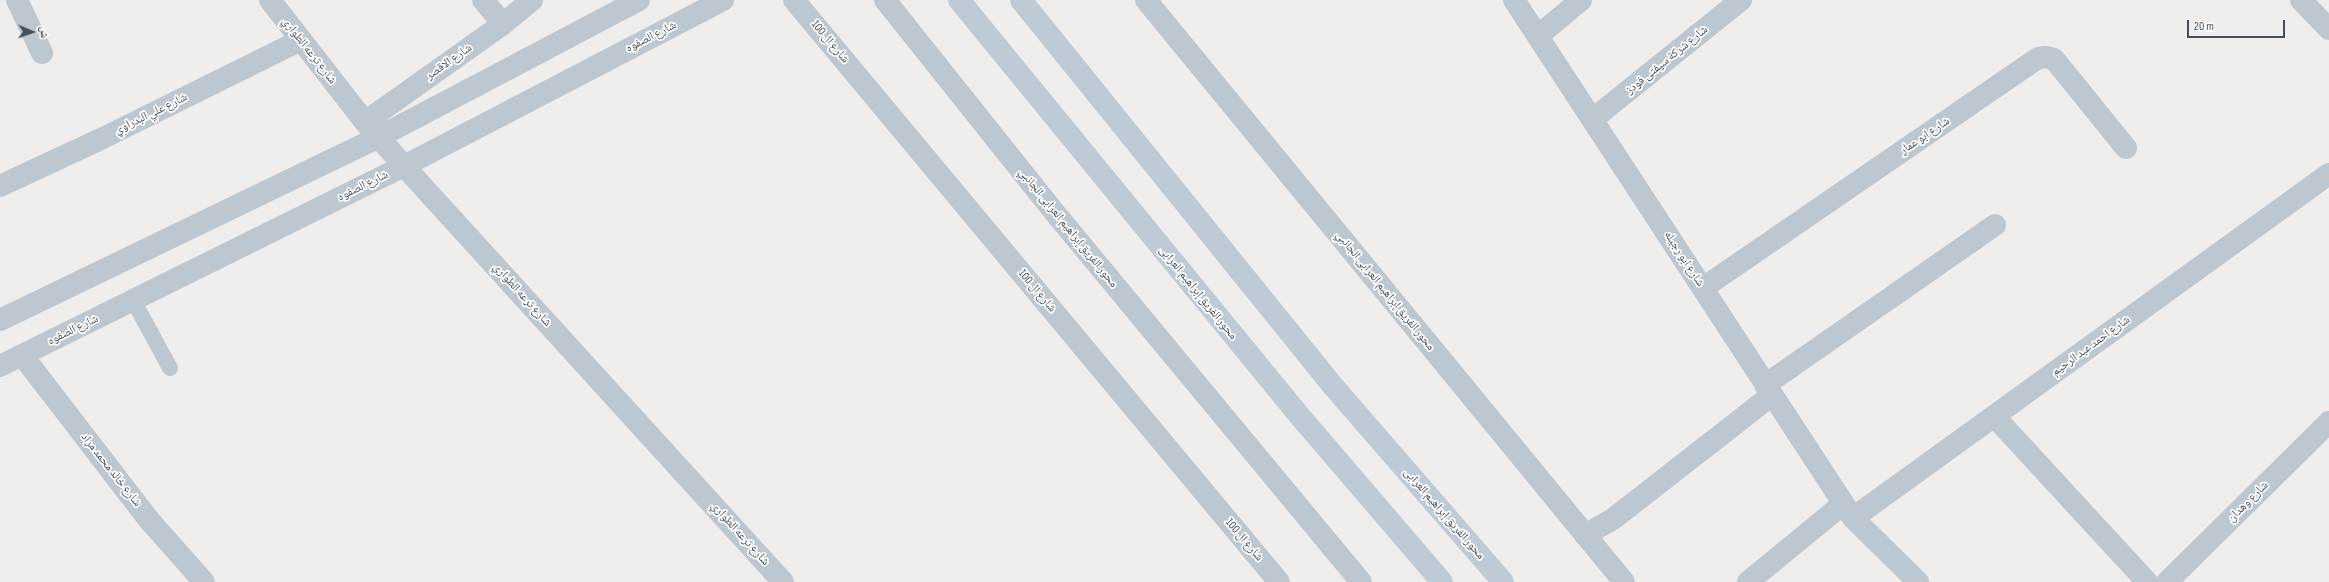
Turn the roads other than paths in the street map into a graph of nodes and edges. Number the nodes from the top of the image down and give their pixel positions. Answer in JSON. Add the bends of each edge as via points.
{"nodes":[{"id":1,"x":17,"y":0,"type":"edge"},
{"id":2,"x":270,"y":0,"type":"edge"},
{"id":3,"x":483,"y":0,"type":"edge"},
{"id":4,"x":532,"y":0,"type":"edge"},
{"id":5,"x":639,"y":0,"type":"edge"},
{"id":6,"x":723,"y":0,"type":"edge"},
{"id":7,"x":794,"y":0,"type":"edge"},
{"id":8,"x":885,"y":0,"type":"edge"},
{"id":9,"x":959,"y":0,"type":"edge"},
{"id":10,"x":1021,"y":0,"type":"edge"},
{"id":11,"x":1146,"y":0,"type":"edge"},
{"id":12,"x":1514,"y":0,"type":"edge"},
{"id":13,"x":1581,"y":0,"type":"edge"},
{"id":14,"x":1741,"y":0,"type":"edge"},
{"id":15,"x":2301,"y":0,"type":"edge"},
{"id":16,"x":502,"y":24,"type":"junction"},
{"id":17,"x":2329,"y":29,"type":"edge"},
{"id":18,"x":1538,"y":36,"type":"junction"},
{"id":19,"x":301,"y":40,"type":"junction"},
{"id":20,"x":42,"y":53,"type":"dead end"},
{"id":21,"x":1593,"y":119,"type":"junction"},
{"id":22,"x":372,"y":130,"type":"junction"},
{"id":23,"x":2126,"y":148,"type":"dead end"},
{"id":24,"x":404,"y":166,"type":"junction"},
{"id":25,"x":2329,"y":174,"type":"edge"},
{"id":26,"x":0,"y":186,"type":"edge"},
{"id":27,"x":1995,"y":225,"type":"dead end"},
{"id":28,"x":1703,"y":288,"type":"junction"},
{"id":29,"x":133,"y":300,"type":"junction"},
{"id":30,"x":0,"y":320,"type":"edge"},
{"id":31,"x":22,"y":355,"type":"junction"},
{"id":32,"x":0,"y":366,"type":"edge"},
{"id":33,"x":170,"y":368,"type":"dead end"},
{"id":34,"x":1769,"y":390,"type":"junction"},
{"id":35,"x":1994,"y":416,"type":"junction"},
{"id":36,"x":2329,"y":422,"type":"edge"},
{"id":37,"x":1848,"y":511,"type":"junction"},
{"id":38,"x":1585,"y":535,"type":"junction"},
{"id":39,"x":204,"y":582,"type":"edge"},
{"id":40,"x":783,"y":582,"type":"edge"},
{"id":41,"x":1279,"y":582,"type":"edge"},
{"id":42,"x":1361,"y":582,"type":"edge"},
{"id":43,"x":1442,"y":582,"type":"edge"},
{"id":44,"x":1503,"y":582,"type":"edge"},
{"id":45,"x":1624,"y":582,"type":"edge"},
{"id":46,"x":1748,"y":582,"type":"edge"},
{"id":47,"x":1918,"y":582,"type":"edge"},
{"id":48,"x":2147,"y":582,"type":"edge"},
{"id":49,"x":2166,"y":582,"type":"edge"}],
"edges":[{"from":1,"to":20,"type":"street"},
{"from":2,"to":19,"type":"street","name":"شارع ترعه الطواري"},
{"from":3,"to":16,"type":"street"},
{"from":4,"to":16,"type":"street","name":"شارع الاقصر"},
{"from":5,"to":22,"type":"street"},
{"from":6,"to":24,"type":"street","name":"شارع الصفوه"},
{"from":7,"to":41,"type":"street","name":"شارع ال 100"},
{"from":8,"to":42,"type":"street","name":"محور الفريق إبراهيم العرابى الجانبي","via":[[1055,213]]},
{"from":9,"to":43,"type":"main road","name":"محور الفريق إبراهيم العرابى","via":[[1298,414]]},
{"from":10,"to":44,"type":"main road","name":"محور الفريق إبراهيم العرابى","via":[[1333,386]]},
{"from":11,"to":38,"type":"street","name":"محور الفريق إبراهيم العرابى الجانبي"},
{"from":12,"to":18,"type":"street","name":"شارع ابو رجيله"},
{"from":13,"to":18,"type":"street"},
{"from":14,"to":21,"type":"street","name":"شارع شركة سيفتى فودز"},
{"from":15,"to":17,"type":"street"},
{"from":16,"to":22,"type":"street","name":"شارع الاقصر"},
{"from":18,"to":21,"type":"street","name":"شارع ابو رجيله"},
{"from":19,"to":22,"type":"street","name":"شارع ترعه الطواري"},
{"from":19,"to":26,"type":"street","name":"شارع علي البدراوي","via":[[104,138]]},
{"from":21,"to":28,"type":"street","name":"شارع ابو رجيله"},
{"from":22,"to":24,"type":"street","name":"شارع ترعه الطواري"},
{"from":22,"to":30,"type":"street"},
{"from":23,"to":28,"type":"street","name":"شارع ابو عمار","via":[[2054,59],[2038,58]]},
{"from":24,"to":29,"type":"street","name":"شارع الصفوه"},
{"from":24,"to":40,"type":"street","name":"شارع ترعه الطواري"},
{"from":25,"to":35,"type":"street","name":"شارع احمد عبد الرحيم"},
{"from":27,"to":34,"type":"street"},
{"from":28,"to":34,"type":"street","name":"شارع ابو رجيله"},
{"from":29,"to":31,"type":"street","name":"شارع الصفوه"},
{"from":29,"to":33,"type":"lane"},
{"from":31,"to":32,"type":"street","name":"شارع الصفوه"},
{"from":31,"to":39,"type":"street","name":"شارع خالد محمد مراد","via":[[149,520]]},
{"from":34,"to":37,"type":"street","name":"شارع ابو رجيله"},
{"from":34,"to":38,"type":"street","via":[[1613,519]]},
{"from":35,"to":37,"type":"street","name":"شارع احمد عبد الرحيم"},
{"from":35,"to":48,"type":"street"},
{"from":36,"to":49,"type":"street","name":"شارع وهدان"},
{"from":37,"to":46,"type":"street","name":"شارع احمد عبد الرحيم"},
{"from":37,"to":47,"type":"street","name":"شارع ابو رجيله"},
{"from":38,"to":45,"type":"street","name":"محور الفريق إبراهيم العرابى الجانبي"}]}
